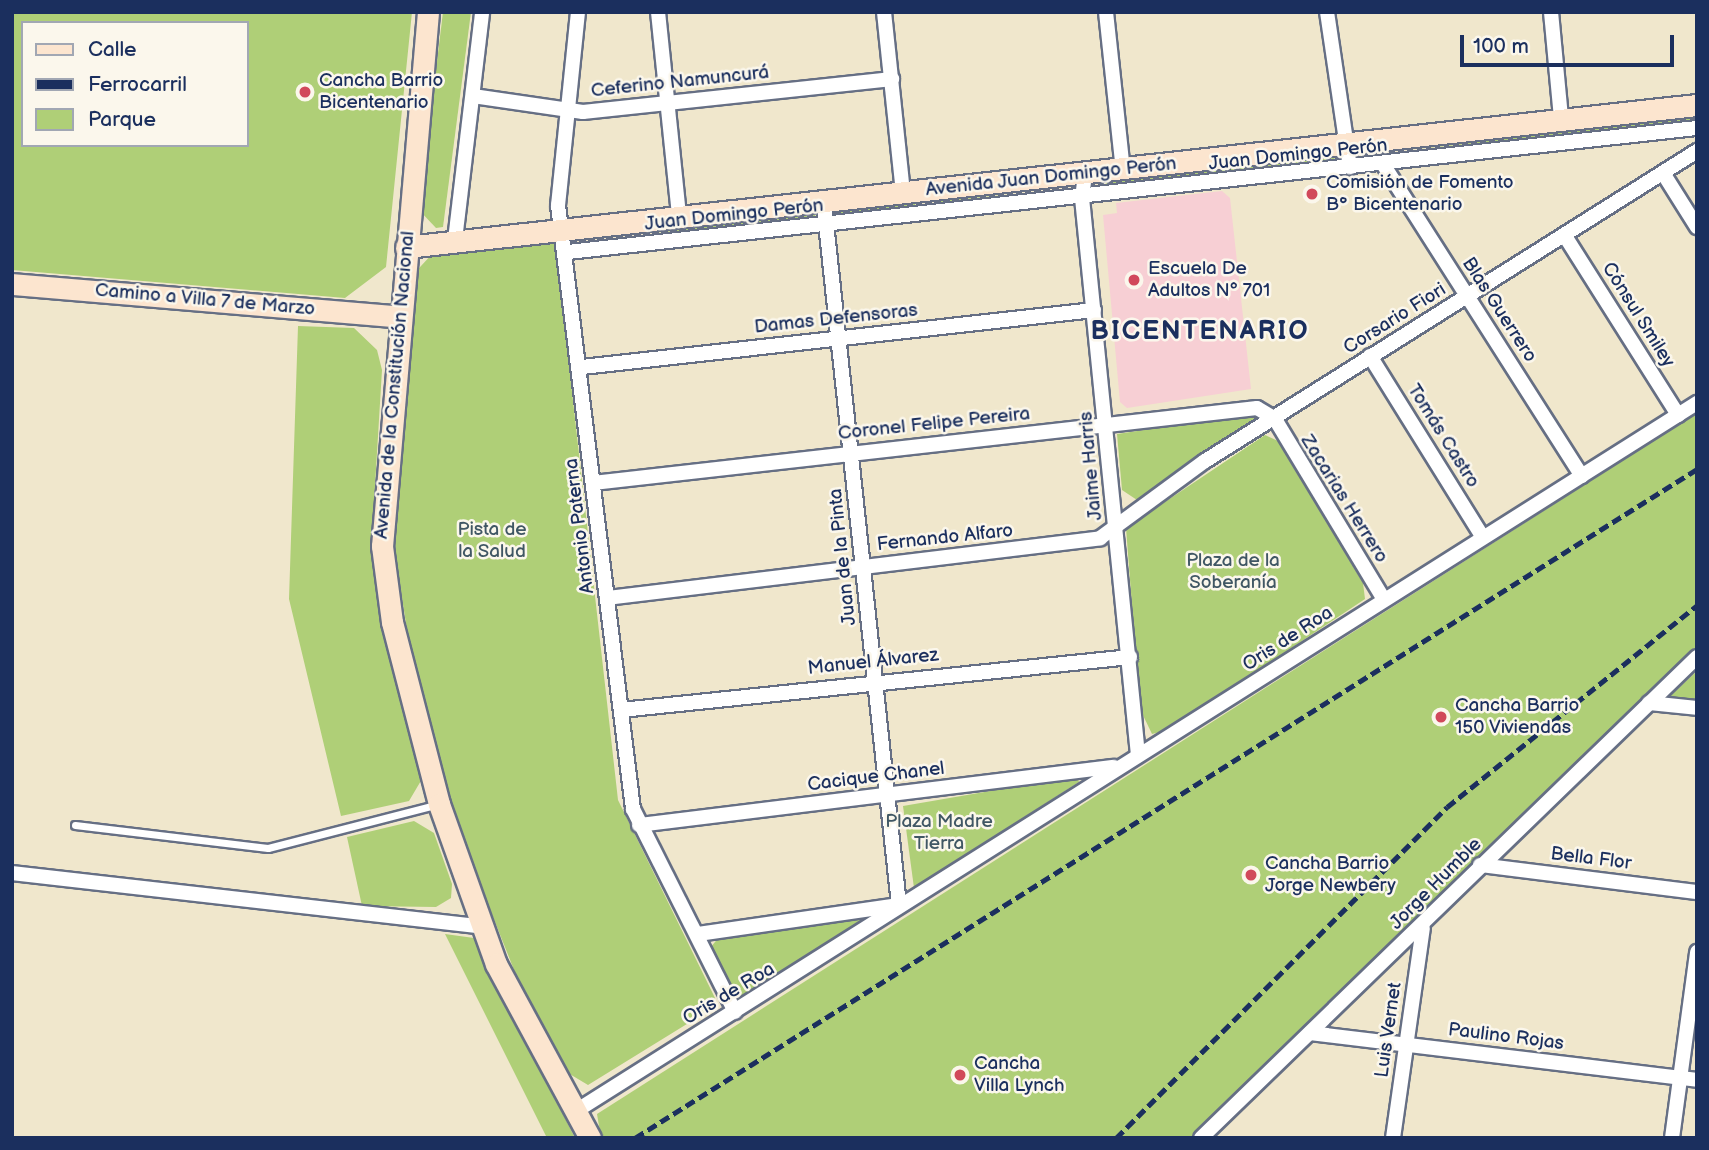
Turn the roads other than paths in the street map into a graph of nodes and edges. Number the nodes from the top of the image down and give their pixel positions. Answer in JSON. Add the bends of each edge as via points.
{"nodes":[{"id":1,"x":428,"y":12,"type":"edge"},
{"id":2,"x":482,"y":12,"type":"edge"},
{"id":3,"x":578,"y":12,"type":"edge"},
{"id":4,"x":658,"y":12,"type":"edge"},
{"id":5,"x":884,"y":12,"type":"edge"},
{"id":6,"x":1106,"y":12,"type":"edge"},
{"id":7,"x":1327,"y":12,"type":"edge"},
{"id":8,"x":1551,"y":12,"type":"edge"},
{"id":9,"x":892,"y":79,"type":"junction"},
{"id":10,"x":473,"y":96,"type":"junction"},
{"id":11,"x":666,"y":101,"type":"junction"},
{"id":12,"x":1697,"y":105,"type":"edge"},
{"id":13,"x":568,"y":109,"type":"junction"},
{"id":14,"x":1561,"y":118,"type":"junction"},
{"id":15,"x":1697,"y":128,"type":"edge"},
{"id":16,"x":1395,"y":137,"type":"junction"},
{"id":17,"x":1343,"y":144,"type":"junction"},
{"id":18,"x":1697,"y":151,"type":"edge"},
{"id":19,"x":1399,"y":163,"type":"junction"},
{"id":20,"x":1383,"y":164,"type":"junction"},
{"id":21,"x":1350,"y":167,"type":"junction"},
{"id":22,"x":1123,"y":170,"type":"junction"},
{"id":23,"x":1663,"y":173,"type":"junction"},
{"id":24,"x":1085,"y":174,"type":"junction"},
{"id":25,"x":928,"y":190,"type":"junction"},
{"id":26,"x":903,"y":194,"type":"junction"},
{"id":27,"x":1082,"y":198,"type":"junction"},
{"id":28,"x":930,"y":212,"type":"junction"},
{"id":29,"x":825,"y":214,"type":"junction"},
{"id":30,"x":679,"y":215,"type":"junction"},
{"id":31,"x":563,"y":227,"type":"junction"},
{"id":32,"x":1697,"y":227,"type":"edge"},
{"id":33,"x":1565,"y":236,"type":"junction"},
{"id":34,"x":455,"y":240,"type":"junction"},
{"id":35,"x":406,"y":247,"type":"junction"},
{"id":36,"x":568,"y":252,"type":"junction"},
{"id":37,"x":12,"y":284,"type":"edge"},
{"id":38,"x":1468,"y":297,"type":"junction"},
{"id":39,"x":1094,"y":310,"type":"junction"},
{"id":40,"x":397,"y":316,"type":"junction"},
{"id":41,"x":838,"y":337,"type":"junction"},
{"id":42,"x":1370,"y":356,"type":"junction"},
{"id":43,"x":582,"y":368,"type":"junction"},
{"id":44,"x":1697,"y":403,"type":"edge"},
{"id":45,"x":1678,"y":415,"type":"junction"},
{"id":46,"x":1275,"y":419,"type":"junction"},
{"id":47,"x":1107,"y":424,"type":"junction"},
{"id":48,"x":851,"y":453,"type":"junction"},
{"id":49,"x":1582,"y":476,"type":"junction"},
{"id":50,"x":593,"y":483,"type":"junction"},
{"id":51,"x":1116,"y":526,"type":"junction"},
{"id":52,"x":1482,"y":536,"type":"junction"},
{"id":53,"x":864,"y":565,"type":"junction"},
{"id":54,"x":607,"y":597,"type":"junction"},
{"id":55,"x":1384,"y":598,"type":"junction"},
{"id":56,"x":1130,"y":657,"type":"junction"},
{"id":57,"x":1697,"y":657,"type":"edge"},
{"id":58,"x":875,"y":681,"type":"junction"},
{"id":59,"x":1649,"y":702,"type":"junction"},
{"id":60,"x":1697,"y":708,"type":"edge"},
{"id":61,"x":621,"y":710,"type":"junction"},
{"id":62,"x":1138,"y":755,"type":"junction"},
{"id":63,"x":1117,"y":766,"type":"junction"},
{"id":64,"x":887,"y":796,"type":"junction"},
{"id":65,"x":439,"y":804,"type":"junction"},
{"id":66,"x":75,"y":825,"type":"dead end"},
{"id":67,"x":639,"y":825,"type":"junction"},
{"id":68,"x":1480,"y":865,"type":"junction"},
{"id":69,"x":12,"y":873,"type":"edge"},
{"id":70,"x":1697,"y":892,"type":"edge"},
{"id":71,"x":899,"y":905,"type":"junction"},
{"id":72,"x":483,"y":927,"type":"junction"},
{"id":73,"x":1423,"y":928,"type":"junction"},
{"id":74,"x":698,"y":934,"type":"junction"},
{"id":75,"x":1697,"y":952,"type":"edge"},
{"id":76,"x":735,"y":1012,"type":"junction"},
{"id":77,"x":1310,"y":1033,"type":"junction"},
{"id":78,"x":1406,"y":1045,"type":"junction"},
{"id":79,"x":1678,"y":1077,"type":"junction"},
{"id":80,"x":1697,"y":1080,"type":"edge"},
{"id":81,"x":576,"y":1111,"type":"junction"},
{"id":82,"x":590,"y":1138,"type":"edge"},
{"id":83,"x":1202,"y":1138,"type":"edge"},
{"id":84,"x":1393,"y":1138,"type":"edge"},
{"id":85,"x":1672,"y":1138,"type":"edge"}],
"edges":[{"from":1,"to":35,"type":"main road","name":"Avenida de la Constitución Nacional"},
{"from":2,"to":10,"type":"street"},
{"from":3,"to":13,"type":"street","name":"Antonio Paterna"},
{"from":4,"to":11,"type":"street"},
{"from":5,"to":9,"type":"street"},
{"from":6,"to":22,"type":"street"},
{"from":7,"to":17,"type":"street"},
{"from":8,"to":14,"type":"street"},
{"from":9,"to":11,"type":"street","name":"Ceferino Namuncurá"},
{"from":9,"to":26,"type":"street"},
{"from":10,"to":13,"type":"street","name":"Ceferino Namuncurá"},
{"from":10,"to":34,"type":"street"},
{"from":11,"to":13,"type":"street","name":"Ceferino Namuncurá"},
{"from":11,"to":30,"type":"street"},
{"from":12,"to":14,"type":"main road","name":"Avenida Juan Domingo Perón"},
{"from":13,"to":31,"type":"street","name":"Antonio Paterna","via":[[558,205]]},
{"from":14,"to":16,"type":"main road","name":"Avenida Juan Domingo Perón"},
{"from":15,"to":19,"type":"street","name":"Juan Domingo Perón"},
{"from":16,"to":17,"type":"main road","name":"Avenida Juan Domingo Perón"},
{"from":16,"to":19,"type":"street"},
{"from":17,"to":21,"type":"street"},
{"from":17,"to":22,"type":"main road","name":"Avenida Juan Domingo Perón"},
{"from":18,"to":23,"type":"street","name":"Corsario Fiori"},
{"from":19,"to":20,"type":"street","name":"Juan Domingo Perón"},
{"from":20,"to":21,"type":"street","name":"Juan Domingo Perón"},
{"from":20,"to":38,"type":"street","name":"Blas Guerrero"},
{"from":21,"to":27,"type":"street","name":"Juan Domingo Perón"},
{"from":22,"to":24,"type":"main road","name":"Avenida Juan Domingo Perón"},
{"from":23,"to":32,"type":"street"},
{"from":23,"to":33,"type":"street","name":"Corsario Fiori"},
{"from":24,"to":25,"type":"main road","name":"Avenida Juan Domingo Perón"},
{"from":24,"to":27,"type":"street","name":"Jaime Harris"},
{"from":25,"to":26,"type":"main road","name":"Avenida Juan Domingo Perón"},
{"from":25,"to":28,"type":"street"},
{"from":26,"to":29,"type":"main road","name":"Avenida Juan Domingo Perón"},
{"from":27,"to":28,"type":"street","name":"Juan Domingo Perón"},
{"from":27,"to":39,"type":"street","name":"Jaime Harris"},
{"from":28,"to":29,"type":"street","name":"Juan Domingo Perón"},
{"from":29,"to":30,"type":"main road","name":"Avenida Juan Domingo Perón"},
{"from":29,"to":36,"type":"street","name":"Juan Domingo Perón"},
{"from":29,"to":41,"type":"street","name":"Juan de la Pinta"},
{"from":30,"to":31,"type":"main road","name":"Avenida Juan Domingo Perón"},
{"from":31,"to":34,"type":"main road","name":"Avenida Juan Domingo Perón"},
{"from":31,"to":36,"type":"street","name":"Antonio Paterna"},
{"from":33,"to":38,"type":"street","name":"Corsario Fiori"},
{"from":33,"to":45,"type":"street","name":"Cónsul Smiley"},
{"from":34,"to":35,"type":"main road","name":"Avenida Juan Domingo Perón"},
{"from":35,"to":40,"type":"main road","name":"Avenida de la Constitución Nacional"},
{"from":36,"to":43,"type":"street","name":"Antonio Paterna"},
{"from":37,"to":40,"type":"main road","name":"Camino a Villa 7 de Marzo"},
{"from":38,"to":42,"type":"street","name":"Corsario Fiori"},
{"from":38,"to":49,"type":"street","name":"Blas Guerrero"},
{"from":39,"to":41,"type":"street","name":"Damas Defensoras"},
{"from":39,"to":47,"type":"street","name":"Jaime Harris"},
{"from":40,"to":65,"type":"main road","name":"Avenida de la Constitución Nacional","via":[[382,546],[400,662]]},
{"from":41,"to":43,"type":"street","name":"Damas Defensoras"},
{"from":41,"to":48,"type":"street","name":"Juan de la Pinta"},
{"from":42,"to":46,"type":"street","name":"Corsario Fiori"},
{"from":42,"to":52,"type":"street","name":"Tomás Castro"},
{"from":43,"to":50,"type":"street","name":"Antonio Paterna"},
{"from":44,"to":45,"type":"street","name":"Oris de Roa"},
{"from":45,"to":49,"type":"street","name":"Oris de Roa"},
{"from":46,"to":47,"type":"street","name":"Coronel Felipe Pereira","via":[[1257,408]]},
{"from":46,"to":51,"type":"street","name":"Corsario Fiori"},
{"from":46,"to":55,"type":"street","name":"Zacarias Herrero"},
{"from":47,"to":48,"type":"street","name":"Coronel Felipe Pereira"},
{"from":47,"to":51,"type":"street","name":"Jaime Harris"},
{"from":48,"to":50,"type":"street","name":"Coronel Felipe Pereira"},
{"from":48,"to":53,"type":"street","name":"Juan de la Pinta"},
{"from":49,"to":52,"type":"street","name":"Oris de Roa"},
{"from":50,"to":54,"type":"street","name":"Antonio Paterna"},
{"from":51,"to":53,"type":"street","name":"Fernando Alfaro","via":[[1087,542]]},
{"from":51,"to":56,"type":"street","name":"Jaime Harris"},
{"from":52,"to":55,"type":"street","name":"Oris de Roa"},
{"from":53,"to":54,"type":"street","name":"Fernando Alfaro"},
{"from":53,"to":58,"type":"street","name":"Juan de la Pinta"},
{"from":54,"to":61,"type":"street","name":"Antonio Paterna"},
{"from":55,"to":62,"type":"street","name":"Oris de Roa"},
{"from":56,"to":58,"type":"street","name":"Manuel Álvarez"},
{"from":56,"to":62,"type":"street","name":"Jaime Harris"},
{"from":57,"to":59,"type":"street","name":"Jorge Humble"},
{"from":58,"to":61,"type":"street","name":"Manuel Álvarez"},
{"from":58,"to":64,"type":"street","name":"Juan de la Pinta"},
{"from":59,"to":60,"type":"street"},
{"from":59,"to":68,"type":"street","name":"Jorge Humble"},
{"from":61,"to":67,"type":"street","name":"Antonio Paterna"},
{"from":62,"to":63,"type":"street","name":"Oris de Roa"},
{"from":63,"to":64,"type":"street","name":"Cacique Chanel"},
{"from":63,"to":71,"type":"street","name":"Oris de Roa"},
{"from":64,"to":67,"type":"street","name":"Cacique Chanel"},
{"from":64,"to":71,"type":"street","name":"Juan de la Pinta"},
{"from":65,"to":66,"type":"lane","via":[[268,848]]},
{"from":65,"to":72,"type":"main road","name":"Avenida de la Constitución Nacional"},
{"from":67,"to":74,"type":"street","name":"Antonio Paterna"},
{"from":68,"to":70,"type":"street","name":"Bella Flor"},
{"from":68,"to":73,"type":"street","name":"Jorge Humble"},
{"from":69,"to":72,"type":"street"},
{"from":71,"to":74,"type":"street","name":"Oris de Roa"},
{"from":71,"to":76,"type":"street","name":"Oris de Roa"},
{"from":72,"to":81,"type":"main road","name":"Avenida de la Constitución Nacional"},
{"from":73,"to":77,"type":"street","name":"Jorge Humble"},
{"from":73,"to":78,"type":"street","name":"Luis Vernet"},
{"from":74,"to":76,"type":"street","name":"Antonio Paterna"},
{"from":75,"to":79,"type":"street"},
{"from":76,"to":81,"type":"street","name":"Oris de Roa"},
{"from":77,"to":78,"type":"street","name":"Paulino Rojas"},
{"from":77,"to":83,"type":"street","name":"Jorge Humble"},
{"from":78,"to":79,"type":"street","name":"Paulino Rojas"},
{"from":78,"to":84,"type":"street","name":"Luis Vernet"},
{"from":79,"to":80,"type":"street","name":"Paulino Rojas"},
{"from":79,"to":85,"type":"street"},
{"from":81,"to":82,"type":"main road","name":"Avenida de la Constitución Nacional"}]}
